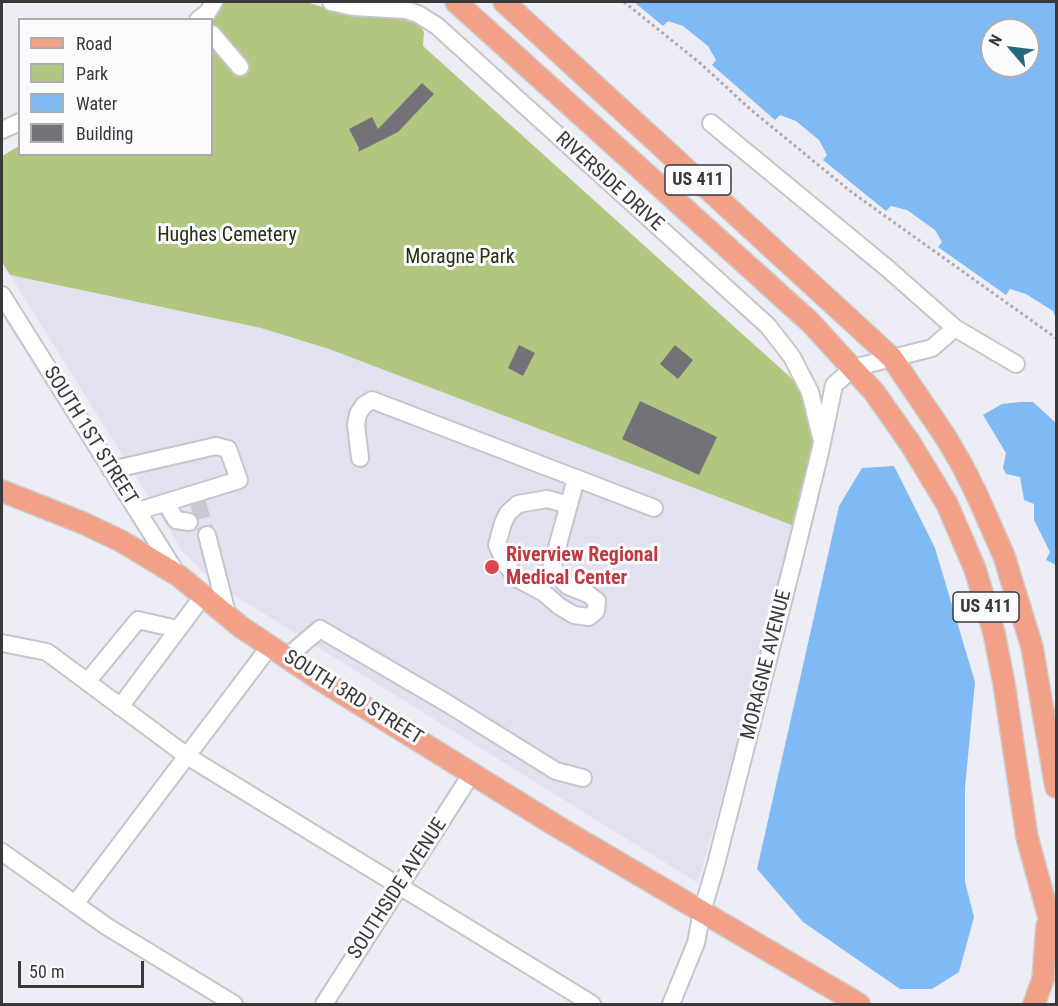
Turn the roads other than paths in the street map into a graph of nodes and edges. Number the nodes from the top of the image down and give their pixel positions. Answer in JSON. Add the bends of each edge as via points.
{"nodes":[{"id":1,"x":214,"y":2,"type":"edge"},
{"id":2,"x":331,"y":2,"type":"edge"},
{"id":3,"x":456,"y":2,"type":"edge"},
{"id":4,"x":504,"y":2,"type":"edge"},
{"id":5,"x":200,"y":18,"type":"edge"},
{"id":6,"x":213,"y":35,"type":"edge"},
{"id":7,"x":240,"y":67,"type":"dead end"},
{"id":8,"x":18,"y":123,"type":"edge"},
{"id":9,"x":711,"y":123,"type":"dead end"},
{"id":10,"x":2,"y":130,"type":"edge"},
{"id":11,"x":2,"y":295,"type":"edge"},
{"id":12,"x":954,"y":328,"type":"junction"},
{"id":13,"x":892,"y":358,"type":"junction"},
{"id":14,"x":1016,"y":364,"type":"dead end"},
{"id":15,"x":853,"y":368,"type":"junction"},
{"id":16,"x":822,"y":442,"type":"junction"},
{"id":17,"x":360,"y":458,"type":"dead end"},
{"id":18,"x":111,"y":470,"type":"junction"},
{"id":19,"x":576,"y":479,"type":"junction"},
{"id":20,"x":2,"y":491,"type":"edge"},
{"id":21,"x":166,"y":503,"type":"junction"},
{"id":22,"x":569,"y":505,"type":"junction"},
{"id":23,"x":654,"y":508,"type":"dead end"},
{"id":24,"x":138,"y":511,"type":"junction"},
{"id":25,"x":189,"y":522,"type":"dead end"},
{"id":26,"x":207,"y":535,"type":"tunnel mouth"},
{"id":27,"x":552,"y":564,"type":"junction"},
{"id":28,"x":179,"y":576,"type":"junction"},
{"id":29,"x":544,"y":594,"type":"junction"},
{"id":30,"x":203,"y":596,"type":"junction"},
{"id":31,"x":228,"y":617,"type":"junction"},
{"id":32,"x":177,"y":629,"type":"junction"},
{"id":33,"x":2,"y":643,"type":"edge"},
{"id":34,"x":278,"y":652,"type":"junction"},
{"id":35,"x":87,"y":682,"type":"junction"},
{"id":36,"x":120,"y":707,"type":"junction"},
{"id":37,"x":187,"y":756,"type":"junction"},
{"id":38,"x":472,"y":773,"type":"junction"},
{"id":39,"x":583,"y":778,"type":"dead end"},
{"id":40,"x":1056,"y":788,"type":"edge"},
{"id":41,"x":2,"y":852,"type":"edge"},
{"id":42,"x":399,"y":887,"type":"junction"},
{"id":43,"x":75,"y":904,"type":"junction"},
{"id":44,"x":702,"y":912,"type":"junction"},
{"id":45,"x":1048,"y":913,"type":"junction"},
{"id":46,"x":1056,"y":943,"type":"edge"},
{"id":47,"x":234,"y":1005,"type":"edge"},
{"id":48,"x":324,"y":1005,"type":"edge"},
{"id":49,"x":592,"y":1005,"type":"edge"},
{"id":50,"x":671,"y":1005,"type":"edge"},
{"id":51,"x":859,"y":1005,"type":"edge"},
{"id":52,"x":1034,"y":1005,"type":"edge"}],
"edges":[{"from":1,"to":5,"type":"street"},
{"from":2,"to":16,"type":"street","name":"RIVERSIDE DRIVE","via":[[406,10],[437,26],[768,326],[792,357],[810,392]]},
{"from":3,"to":15,"type":"main road","number":"US 411","via":[[811,323]]},
{"from":4,"to":13,"type":"main road","number":"US 411"},
{"from":6,"to":7,"type":"street"},
{"from":8,"to":10,"type":"street"},
{"from":9,"to":12,"type":"street"},
{"from":11,"to":18,"type":"street","name":"SOUTH 1ST STREET"},
{"from":12,"to":13,"type":"street","via":[[932,348]]},
{"from":12,"to":14,"type":"street"},
{"from":13,"to":15,"type":"street"},
{"from":13,"to":40,"type":"main road","number":"US 411","via":[[962,465],[1004,556],[1032,647]]},
{"from":15,"to":16,"type":"street","name":"MORAGNE AVENUE","via":[[834,386]]},
{"from":15,"to":45,"type":"main road","number":"US 411","via":[[929,473],[975,569],[994,633],[1027,837]]},
{"from":16,"to":44,"type":"street","name":"MORAGNE AVENUE"},
{"from":17,"to":19,"type":"street","via":[[358,414],[372,400]]},
{"from":18,"to":21,"type":"street","via":[[216,446],[228,448],[239,480],[196,498]]},
{"from":18,"to":24,"type":"street","name":"SOUTH 1ST STREET"},
{"from":19,"to":22,"type":"street"},
{"from":19,"to":23,"type":"street"},
{"from":20,"to":28,"type":"main road","name":"SOUTH 3RD STREET","via":[[121,541]]},
{"from":21,"to":24,"type":"street"},
{"from":21,"to":25,"type":"street","via":[[176,520]]},
{"from":22,"to":27,"type":"street"},
{"from":22,"to":29,"type":"street","via":[[548,499],[518,504],[503,523],[497,545],[507,566],[518,579]]},
{"from":24,"to":28,"type":"street","name":"SOUTH 1ST STREET"},
{"from":26,"to":31,"type":"street"},
{"from":27,"to":29,"type":"street"},
{"from":27,"to":29,"type":"street","via":[[568,586],[597,601],[596,611],[589,617],[574,615]]},
{"from":28,"to":30,"type":"main road","name":"SOUTH 3RD STREET"},
{"from":30,"to":31,"type":"main road","name":"SOUTH 3RD STREET"},
{"from":30,"to":32,"type":"street"},
{"from":31,"to":34,"type":"main road","name":"SOUTH 3RD STREET"},
{"from":32,"to":35,"type":"street","via":[[138,620]]},
{"from":32,"to":36,"type":"street"},
{"from":33,"to":35,"type":"street","via":[[47,652]]},
{"from":34,"to":37,"type":"street"},
{"from":34,"to":38,"type":"main road","name":"SOUTH 3RD STREET"},
{"from":34,"to":39,"type":"street","via":[[320,629],[556,771]]},
{"from":35,"to":36,"type":"street"},
{"from":36,"to":37,"type":"street"},
{"from":37,"to":42,"type":"street"},
{"from":37,"to":43,"type":"street"},
{"from":38,"to":42,"type":"street","name":"SOUTHSIDE AVENUE"},
{"from":38,"to":44,"type":"main road","name":"SOUTH 3RD STREET"},
{"from":41,"to":43,"type":"street"},
{"from":42,"to":48,"type":"street","name":"SOUTHSIDE AVENUE"},
{"from":42,"to":49,"type":"street"},
{"from":43,"to":47,"type":"street"},
{"from":44,"to":50,"type":"street","name":"MORAGNE AVENUE","via":[[696,943]]},
{"from":44,"to":51,"type":"main road","name":"SOUTH 3RD STREET"},
{"from":45,"to":46,"type":"main road","number":"US 411"},
{"from":45,"to":52,"type":"main road","via":[[1046,963]]}]}
